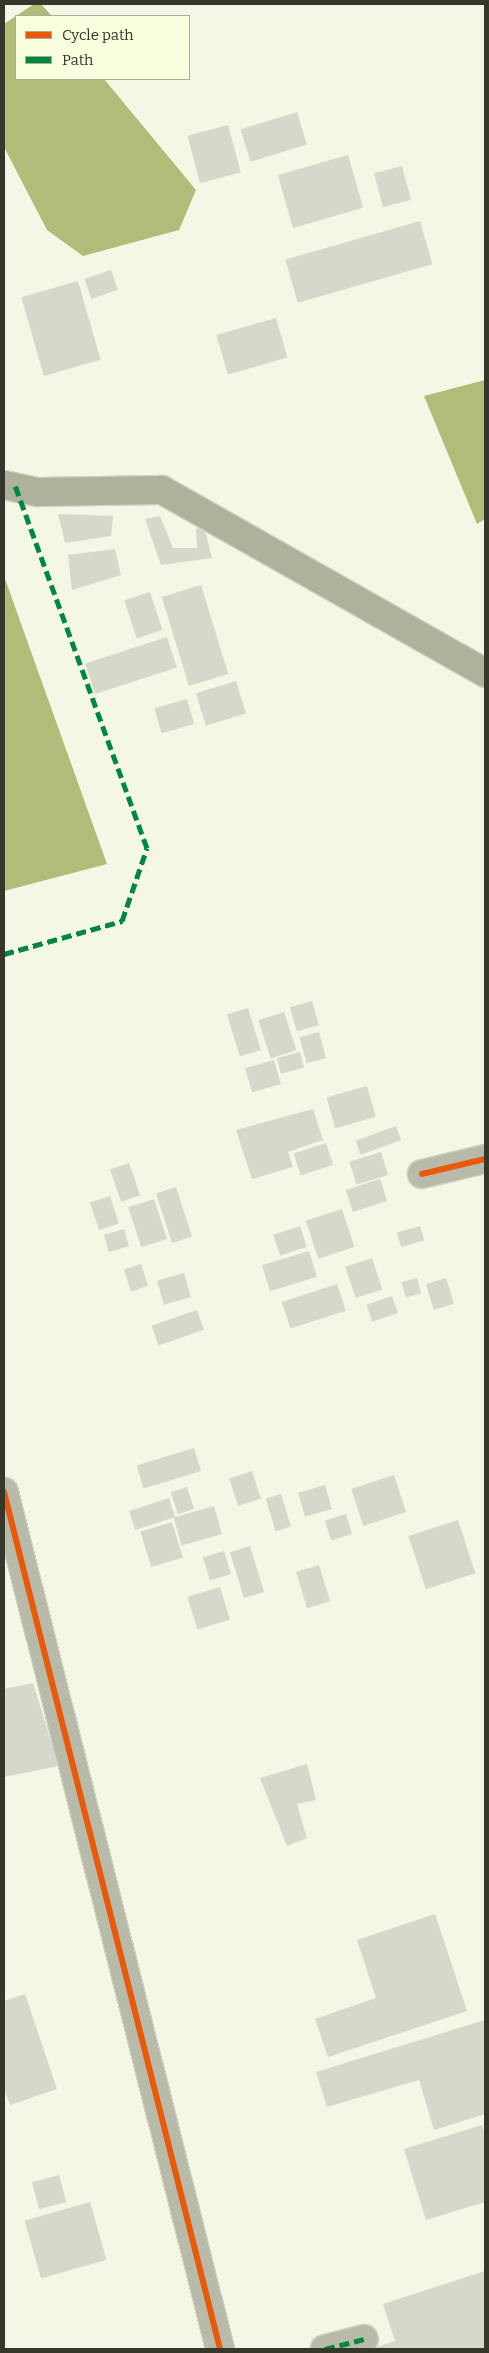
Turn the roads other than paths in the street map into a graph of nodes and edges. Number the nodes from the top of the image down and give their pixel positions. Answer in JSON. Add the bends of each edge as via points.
{"nodes":[{"id":1,"x":4,"y":485,"type":"edge"},
{"id":2,"x":485,"y":673,"type":"edge"},
{"id":3,"x":485,"y":1159,"type":"edge"},
{"id":4,"x":422,"y":1174,"type":"dead end"},
{"id":5,"x":4,"y":1492,"type":"edge"},
{"id":6,"x":364,"y":2339,"type":"dead end"},
{"id":7,"x":220,"y":2349,"type":"edge"},
{"id":8,"x":325,"y":2349,"type":"edge"}],
"edges":[{"from":1,"to":2,"type":"main road","via":[[38,492],[162,490]]},
{"from":3,"to":4,"type":"street"},
{"from":5,"to":7,"type":"street"},
{"from":6,"to":8,"type":"street"}]}
